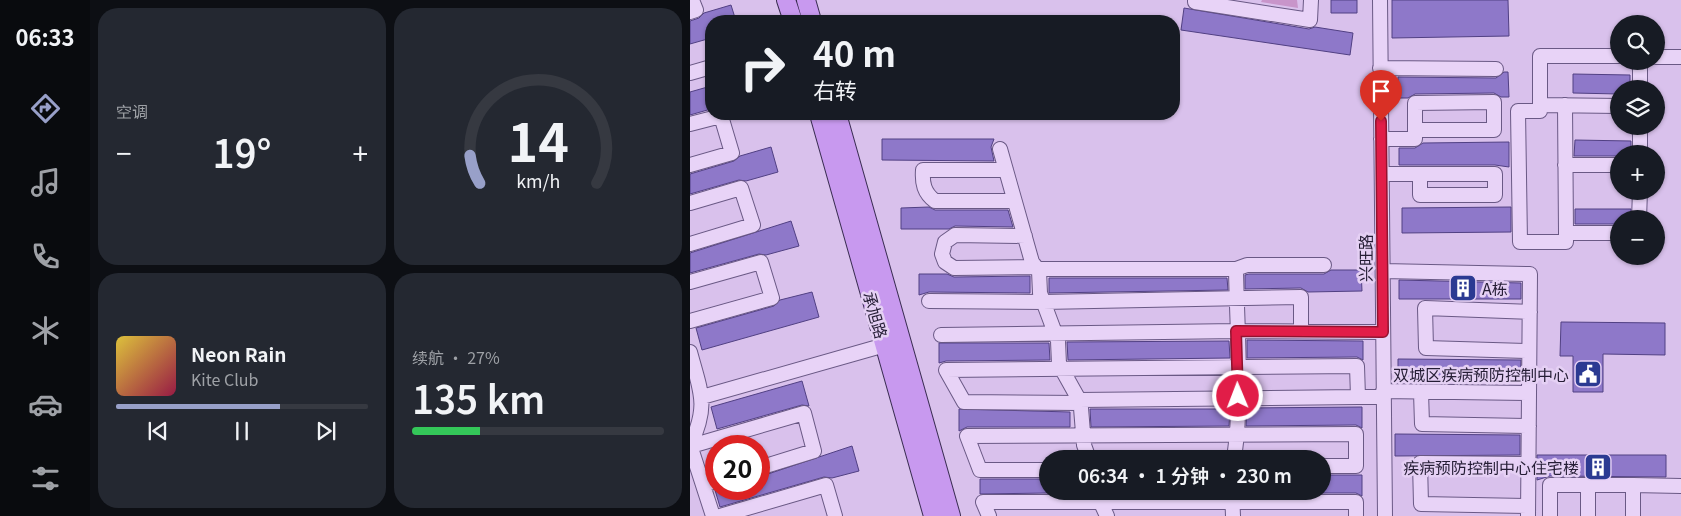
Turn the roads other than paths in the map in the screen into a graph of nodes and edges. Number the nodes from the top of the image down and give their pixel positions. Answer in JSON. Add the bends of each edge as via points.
{"nodes":[{"id":1,"x":692,"y":0,"type":"edge"},
{"id":2,"x":786,"y":0,"type":"edge"},
{"id":3,"x":806,"y":0,"type":"edge"},
{"id":4,"x":1195,"y":0,"type":"edge"},
{"id":5,"x":1311,"y":0,"type":"edge"},
{"id":6,"x":1380,"y":0,"type":"edge"},
{"id":7,"x":690,"y":12,"type":"edge"},
{"id":8,"x":790,"y":15,"type":"edge"},
{"id":9,"x":810,"y":15,"type":"edge"},
{"id":10,"x":1610,"y":56,"type":"edge"},
{"id":11,"x":1665,"y":57,"type":"edge"},
{"id":12,"x":1681,"y":57,"type":"edge"},
{"id":13,"x":1380,"y":68,"type":"junction"},
{"id":14,"x":705,"y":69,"type":"edge"},
{"id":15,"x":1496,"y":69,"type":"dead end"},
{"id":16,"x":690,"y":73,"type":"edge"},
{"id":17,"x":1540,"y":105,"type":"junction"},
{"id":18,"x":1565,"y":105,"type":"junction"},
{"id":19,"x":1610,"y":106,"type":"edge"},
{"id":20,"x":706,"y":120,"type":"edge"},
{"id":21,"x":722,"y":120,"type":"edge"},
{"id":22,"x":821,"y":120,"type":"edge"},
{"id":23,"x":840,"y":120,"type":"edge"},
{"id":24,"x":690,"y":124,"type":"edge"},
{"id":25,"x":1416,"y":130,"type":"junction"},
{"id":26,"x":1381,"y":139,"type":"junction"},
{"id":27,"x":1000,"y":149,"type":"dead end"},
{"id":28,"x":690,"y":165,"type":"edge"},
{"id":29,"x":1610,"y":165,"type":"edge"},
{"id":30,"x":1565,"y":166,"type":"junction"},
{"id":31,"x":1006,"y":170,"type":"junction"},
{"id":32,"x":1382,"y":174,"type":"junction"},
{"id":33,"x":1420,"y":174,"type":"junction"},
{"id":34,"x":1014,"y":201,"type":"junction"},
{"id":35,"x":690,"y":203,"type":"edge"},
{"id":36,"x":1566,"y":233,"type":"junction"},
{"id":37,"x":1610,"y":233,"type":"edge"},
{"id":38,"x":1025,"y":236,"type":"junction"},
{"id":39,"x":690,"y":244,"type":"edge"},
{"id":40,"x":1324,"y":265,"type":"dead end"},
{"id":41,"x":1037,"y":268,"type":"junction"},
{"id":42,"x":1236,"y":269,"type":"junction"},
{"id":43,"x":1382,"y":271,"type":"junction"},
{"id":44,"x":690,"y":282,"type":"edge"},
{"id":45,"x":1236,"y":298,"type":"junction"},
{"id":46,"x":929,"y":301,"type":"dead end"},
{"id":47,"x":1044,"y":302,"type":"junction"},
{"id":48,"x":1530,"y":312,"type":"junction"},
{"id":49,"x":690,"y":321,"type":"edge"},
{"id":50,"x":1236,"y":331,"type":"junction"},
{"id":51,"x":1301,"y":331,"type":"junction"},
{"id":52,"x":1383,"y":332,"type":"junction"},
{"id":53,"x":1056,"y":334,"type":"junction"},
{"id":54,"x":941,"y":335,"type":"dead end"},
{"id":55,"x":884,"y":344,"type":"junction"},
{"id":56,"x":1529,"y":351,"type":"junction"},
{"id":57,"x":690,"y":352,"type":"edge"},
{"id":58,"x":1237,"y":368,"type":"junction"},
{"id":59,"x":1062,"y":369,"type":"junction"},
{"id":60,"x":1421,"y":392,"type":"junction"},
{"id":61,"x":1529,"y":393,"type":"junction"},
{"id":62,"x":1383,"y":394,"type":"junction"},
{"id":63,"x":702,"y":397,"type":"junction"},
{"id":64,"x":1358,"y":397,"type":"junction"},
{"id":65,"x":1238,"y":398,"type":"junction"},
{"id":66,"x":1079,"y":401,"type":"junction"},
{"id":67,"x":1529,"y":426,"type":"junction"},
{"id":68,"x":729,"y":435,"type":"edge"},
{"id":69,"x":1237,"y":435,"type":"junction"},
{"id":70,"x":1083,"y":436,"type":"junction"},
{"id":71,"x":705,"y":442,"type":"edge"},
{"id":72,"x":690,"y":446,"type":"edge"},
{"id":73,"x":1087,"y":450,"type":"edge"},
{"id":74,"x":1235,"y":450,"type":"edge"},
{"id":75,"x":1529,"y":464,"type":"junction"},
{"id":76,"x":770,"y":465,"type":"edge"},
{"id":77,"x":1331,"y":466,"type":"edge"},
{"id":78,"x":1039,"y":470,"type":"edge"},
{"id":79,"x":705,"y":474,"type":"edge"},
{"id":80,"x":1588,"y":485,"type":"junction"},
{"id":81,"x":1633,"y":485,"type":"junction"},
{"id":82,"x":1681,"y":486,"type":"edge"},
{"id":83,"x":712,"y":500,"type":"edge"},
{"id":84,"x":1039,"y":500,"type":"edge"},
{"id":85,"x":1102,"y":500,"type":"edge"},
{"id":86,"x":1123,"y":500,"type":"edge"},
{"id":87,"x":1232,"y":503,"type":"edge"},
{"id":88,"x":1190,"y":509,"type":"edge"},
{"id":89,"x":1528,"y":511,"type":"edge"},
{"id":90,"x":713,"y":516,"type":"edge"},
{"id":91,"x":720,"y":516,"type":"edge"},
{"id":92,"x":835,"y":516,"type":"edge"},
{"id":93,"x":933,"y":516,"type":"edge"},
{"id":94,"x":951,"y":516,"type":"edge"},
{"id":95,"x":989,"y":516,"type":"edge"},
{"id":96,"x":1108,"y":516,"type":"edge"},
{"id":97,"x":1356,"y":516,"type":"edge"},
{"id":98,"x":1385,"y":516,"type":"edge"},
{"id":99,"x":1550,"y":516,"type":"edge"},
{"id":100,"x":1588,"y":516,"type":"edge"},
{"id":101,"x":1634,"y":516,"type":"edge"}],
"edges":[{"from":1,"to":7,"type":"street","via":[[696,10]]},
{"from":2,"to":8,"type":"main road"},
{"from":3,"to":9,"type":"main road"},
{"from":4,"to":5,"type":"street","via":[[1310,20]]},
{"from":6,"to":13,"type":"street","name":"兴旺路"},
{"from":10,"to":17,"type":"street","via":[[1540,56]]},
{"from":11,"to":12,"type":"street"},
{"from":13,"to":15,"type":"street"},
{"from":13,"to":26,"type":"street","name":"兴旺路"},
{"from":14,"to":16,"type":"street"},
{"from":17,"to":18,"type":"street"},
{"from":17,"to":36,"type":"street","via":[[1540,111],[1518,111],[1520,242],[1566,242]]},
{"from":18,"to":19,"type":"street"},
{"from":18,"to":30,"type":"street"},
{"from":20,"to":24,"type":"street"},
{"from":21,"to":28,"type":"street","via":[[732,153]]},
{"from":22,"to":55,"type":"main road","name":"承旭路"},
{"from":23,"to":94,"type":"main road","name":"承旭路"},
{"from":25,"to":25,"type":"street","via":[[1415,103],[1494,102],[1494,130]]},
{"from":25,"to":26,"type":"street","via":[[1415,139]]},
{"from":26,"to":32,"type":"street","name":"兴旺路"},
{"from":27,"to":31,"type":"street"},
{"from":29,"to":30,"type":"street"},
{"from":30,"to":36,"type":"street"},
{"from":31,"to":34,"type":"street"},
{"from":31,"to":34,"type":"street","via":[[923,170],[922,182],[927,196],[935,201]]},
{"from":32,"to":33,"type":"street"},
{"from":32,"to":43,"type":"street","name":"兴旺路"},
{"from":33,"to":33,"type":"street","via":[[1496,174],[1496,195],[1420,195]]},
{"from":34,"to":38,"type":"street"},
{"from":35,"to":39,"type":"street","via":[[742,188],[752,225]]},
{"from":36,"to":37,"type":"street"},
{"from":38,"to":41,"type":"street","via":[[1032,262]]},
{"from":38,"to":41,"type":"street","via":[[955,235],[945,242],[942,254],[945,262],[954,268]]},
{"from":40,"to":42,"type":"street","via":[[1247,265]]},
{"from":41,"to":42,"type":"street"},
{"from":41,"to":47,"type":"street"},
{"from":42,"to":45,"type":"street"},
{"from":43,"to":48,"type":"street","via":[[1530,274]]},
{"from":43,"to":52,"type":"street","name":"兴旺路"},
{"from":44,"to":49,"type":"street","via":[[761,262],[772,298]]},
{"from":45,"to":47,"type":"street"},
{"from":45,"to":50,"type":"street"},
{"from":45,"to":51,"type":"street","via":[[1300,297]]},
{"from":46,"to":47,"type":"street"},
{"from":47,"to":53,"type":"street"},
{"from":48,"to":56,"type":"street"},
{"from":48,"to":56,"type":"street","via":[[1425,308],[1426,348]]},
{"from":50,"to":51,"type":"street"},
{"from":50,"to":53,"type":"street"},
{"from":50,"to":58,"type":"street"},
{"from":51,"to":52,"type":"street"},
{"from":52,"to":62,"type":"street","name":"兴旺路"},
{"from":53,"to":54,"type":"street"},
{"from":53,"to":59,"type":"street"},
{"from":55,"to":63,"type":"street"},
{"from":55,"to":93,"type":"main road","name":"承旭路"},
{"from":56,"to":61,"type":"street"},
{"from":57,"to":63,"type":"street"},
{"from":58,"to":59,"type":"street"},
{"from":58,"to":64,"type":"street","via":[[1358,366]]},
{"from":58,"to":65,"type":"street"},
{"from":59,"to":66,"type":"street"},
{"from":59,"to":66,"type":"street","via":[[946,370],[964,402]]},
{"from":60,"to":61,"type":"street"},
{"from":60,"to":62,"type":"street"},
{"from":60,"to":67,"type":"street","via":[[1422,424]]},
{"from":61,"to":67,"type":"street"},
{"from":62,"to":64,"type":"street"},
{"from":62,"to":98,"type":"street","name":"兴旺路"},
{"from":63,"to":72,"type":"street","via":[[701,421]]},
{"from":64,"to":65,"type":"street"},
{"from":65,"to":66,"type":"street"},
{"from":65,"to":69,"type":"street"},
{"from":66,"to":70,"type":"street"},
{"from":67,"to":75,"type":"street"},
{"from":68,"to":76,"type":"street","via":[[804,414],[814,451]]},
{"from":69,"to":70,"type":"street"},
{"from":69,"to":74,"type":"street"},
{"from":69,"to":77,"type":"street","via":[[1356,434],[1356,466]]},
{"from":70,"to":73,"type":"street"},
{"from":70,"to":78,"type":"street","via":[[967,436],[980,470]]},
{"from":71,"to":72,"type":"street"},
{"from":72,"to":79,"type":"street"},
{"from":75,"to":89,"type":"street"},
{"from":75,"to":89,"type":"street","via":[[1420,463],[1421,504]]},
{"from":80,"to":81,"type":"street"},
{"from":80,"to":99,"type":"street","via":[[1550,485]]},
{"from":80,"to":100,"type":"street"},
{"from":81,"to":82,"type":"street"},
{"from":81,"to":101,"type":"street"},
{"from":83,"to":90,"type":"street"},
{"from":84,"to":95,"type":"street","via":[[983,502]]},
{"from":85,"to":96,"type":"street"},
{"from":86,"to":88,"type":"street"},
{"from":87,"to":88,"type":"street"},
{"from":87,"to":97,"type":"street","via":[[1356,502]]},
{"from":91,"to":92,"type":"street","via":[[826,485]]}]}
